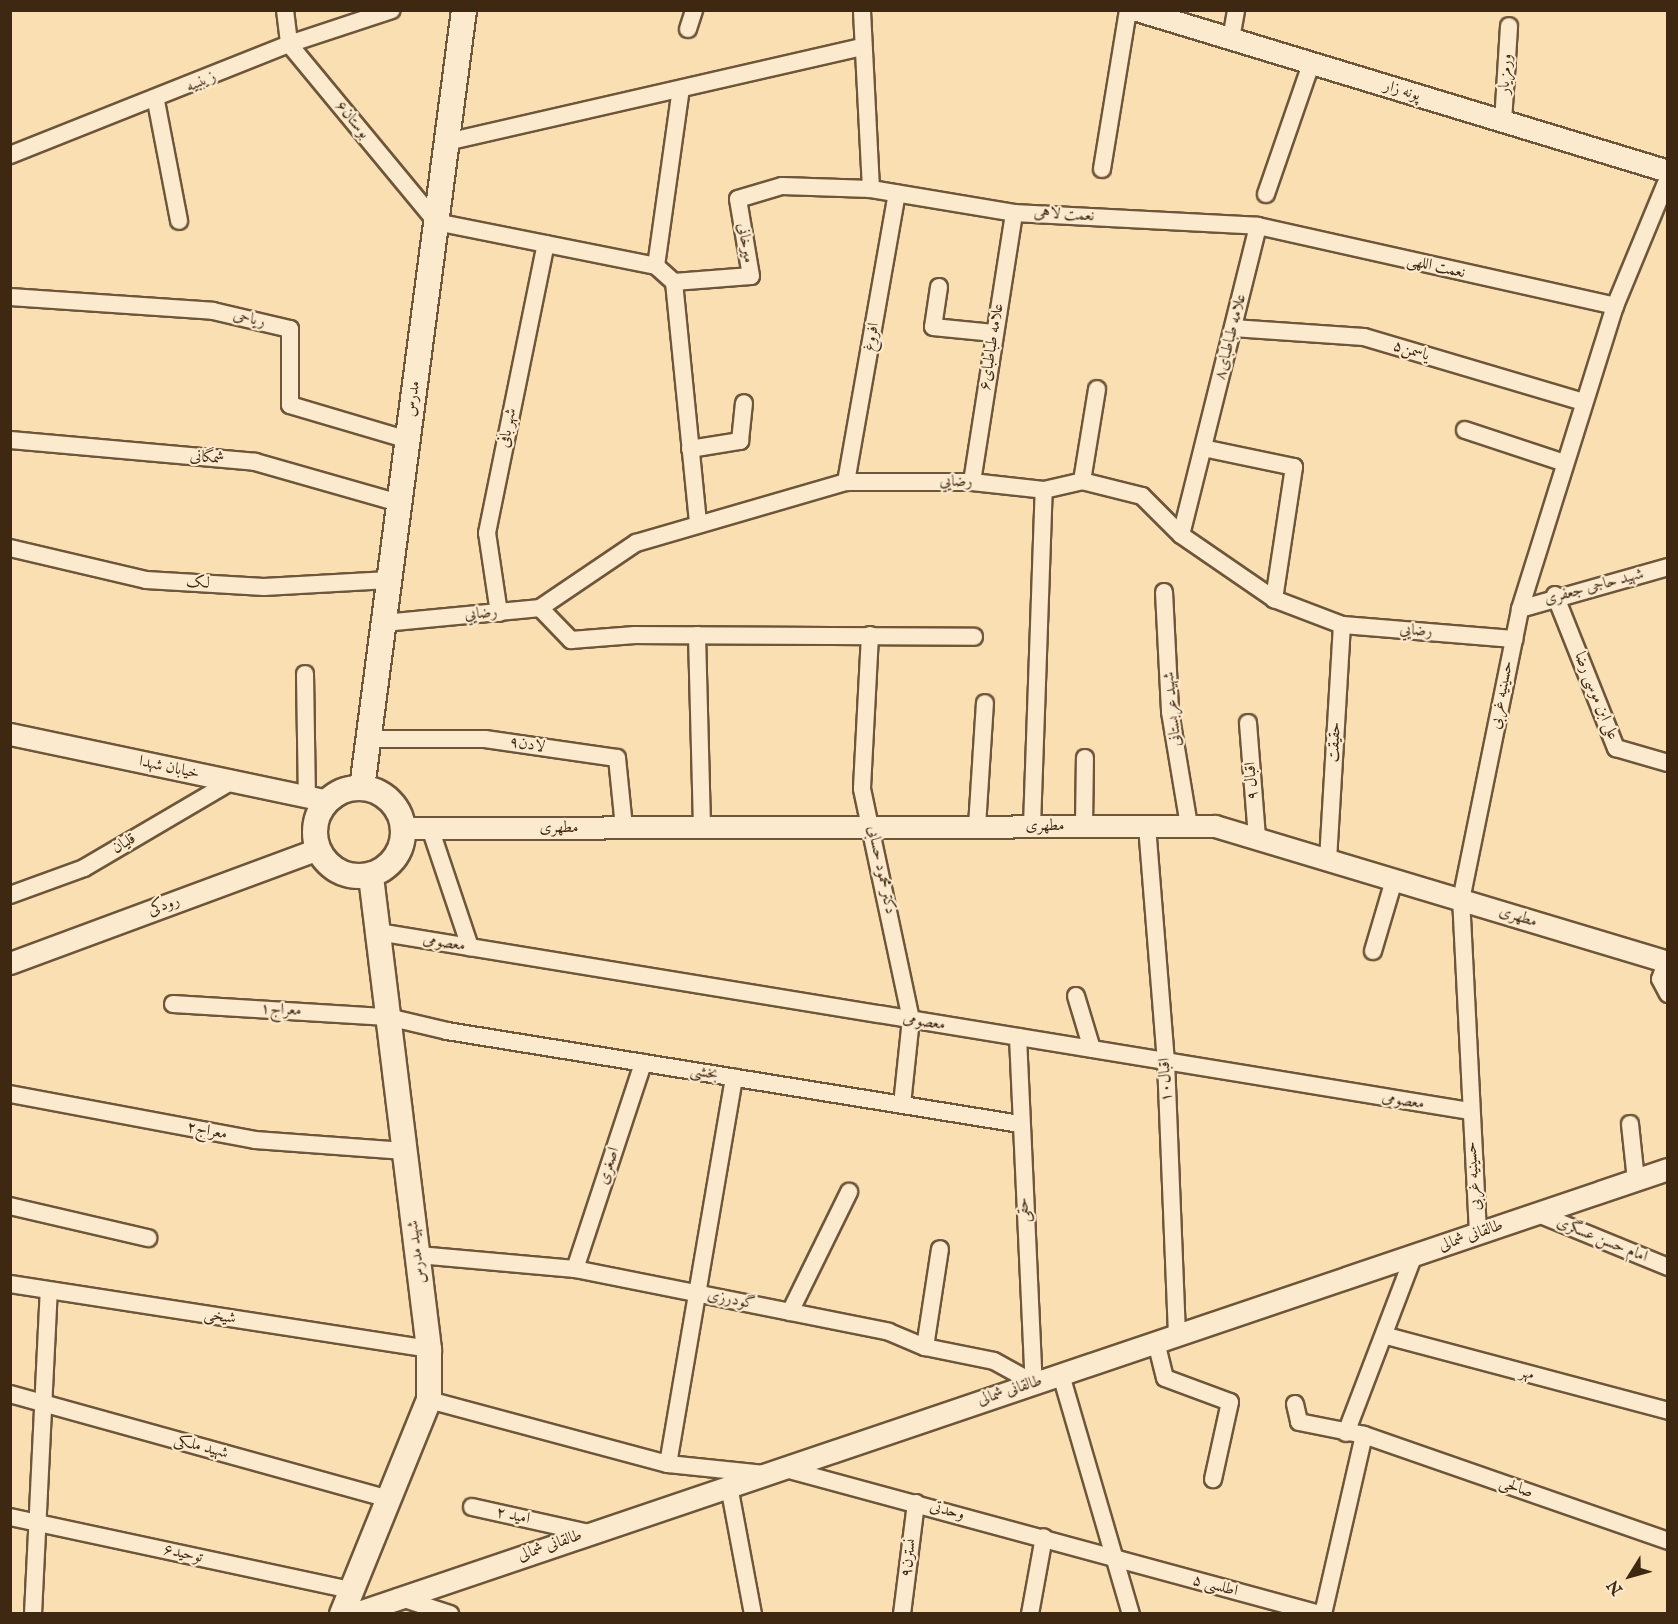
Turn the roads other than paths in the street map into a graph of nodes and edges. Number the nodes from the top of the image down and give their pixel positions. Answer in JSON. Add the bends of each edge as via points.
{"nodes":[{"id":1,"x":285,"y":10,"type":"edge"},
{"id":2,"x":392,"y":10,"type":"edge"},
{"id":3,"x":464,"y":10,"type":"edge"},
{"id":4,"x":694,"y":10,"type":"edge"},
{"id":5,"x":862,"y":10,"type":"edge"},
{"id":6,"x":1128,"y":10,"type":"edge"},
{"id":7,"x":1137,"y":10,"type":"edge"},
{"id":8,"x":1236,"y":10,"type":"edge"},
{"id":9,"x":1509,"y":26,"type":"dead end"},
{"id":10,"x":688,"y":29,"type":"dead end"},
{"id":11,"x":1231,"y":39,"type":"junction"},
{"id":12,"x":289,"y":44,"type":"junction"},
{"id":13,"x":863,"y":47,"type":"junction"},
{"id":14,"x":1311,"y":63,"type":"junction"},
{"id":15,"x":681,"y":89,"type":"junction"},
{"id":16,"x":156,"y":101,"type":"junction"},
{"id":17,"x":1503,"y":122,"type":"junction"},
{"id":18,"x":447,"y":142,"type":"junction"},
{"id":19,"x":10,"y":155,"type":"edge"},
{"id":20,"x":1102,"y":170,"type":"dead end"},
{"id":21,"x":1668,"y":171,"type":"edge"},
{"id":22,"x":1668,"y":178,"type":"edge"},
{"id":23,"x":871,"y":189,"type":"junction"},
{"id":24,"x":897,"y":193,"type":"junction"},
{"id":25,"x":1266,"y":194,"type":"dead end"},
{"id":26,"x":1014,"y":213,"type":"junction"},
{"id":27,"x":179,"y":221,"type":"dead end"},
{"id":28,"x":436,"y":222,"type":"junction"},
{"id":29,"x":1258,"y":226,"type":"junction"},
{"id":30,"x":546,"y":244,"type":"junction"},
{"id":31,"x":656,"y":266,"type":"junction"},
{"id":32,"x":674,"y":282,"type":"junction"},
{"id":33,"x":939,"y":287,"type":"dead end"},
{"id":34,"x":10,"y":297,"type":"edge"},
{"id":35,"x":1615,"y":306,"type":"junction"},
{"id":36,"x":1233,"y":328,"type":"junction"},
{"id":37,"x":994,"y":333,"type":"junction"},
{"id":38,"x":1097,"y":390,"type":"dead end"},
{"id":39,"x":1583,"y":402,"type":"junction"},
{"id":40,"x":744,"y":404,"type":"dead end"},
{"id":41,"x":1465,"y":430,"type":"dead end"},
{"id":42,"x":10,"y":440,"type":"edge"},
{"id":43,"x":408,"y":440,"type":"junction"},
{"id":44,"x":1203,"y":448,"type":"junction"},
{"id":45,"x":690,"y":449,"type":"junction"},
{"id":46,"x":1565,"y":463,"type":"junction"},
{"id":47,"x":1082,"y":481,"type":"junction"},
{"id":48,"x":846,"y":482,"type":"junction"},
{"id":49,"x":972,"y":482,"type":"junction"},
{"id":50,"x":1044,"y":490,"type":"junction"},
{"id":51,"x":399,"y":503,"type":"junction"},
{"id":52,"x":698,"y":524,"type":"junction"},
{"id":53,"x":1181,"y":535,"type":"junction"},
{"id":54,"x":10,"y":548,"type":"edge"},
{"id":55,"x":1668,"y":567,"type":"edge"},
{"id":56,"x":389,"y":580,"type":"junction"},
{"id":57,"x":1164,"y":592,"type":"dead end"},
{"id":58,"x":1555,"y":595,"type":"junction"},
{"id":59,"x":1274,"y":599,"type":"junction"},
{"id":60,"x":540,"y":608,"type":"junction"},
{"id":61,"x":1520,"y":609,"type":"junction"},
{"id":62,"x":499,"y":612,"type":"junction"},
{"id":63,"x":384,"y":623,"type":"junction"},
{"id":64,"x":1342,"y":625,"type":"junction"},
{"id":65,"x":698,"y":635,"type":"junction"},
{"id":66,"x":870,"y":635,"type":"junction"},
{"id":67,"x":974,"y":637,"type":"dead end"},
{"id":68,"x":1514,"y":639,"type":"junction"},
{"id":69,"x":305,"y":674,"type":"dead end"},
{"id":70,"x":985,"y":703,"type":"dead end"},
{"id":71,"x":1248,"y":723,"type":"dead end"},
{"id":72,"x":10,"y":734,"type":"edge"},
{"id":73,"x":368,"y":739,"type":"junction"},
{"id":74,"x":1085,"y":758,"type":"dead end"},
{"id":75,"x":1668,"y":763,"type":"edge"},
{"id":76,"x":232,"y":781,"type":"junction"},
{"id":77,"x":362,"y":788,"type":"junction"},
{"id":78,"x":317,"y":799,"type":"junction"},
{"id":79,"x":977,"y":826,"type":"junction"},
{"id":80,"x":1032,"y":826,"type":"junction"},
{"id":81,"x":1084,"y":826,"type":"junction"},
{"id":82,"x":1147,"y":826,"type":"junction"},
{"id":83,"x":1190,"y":826,"type":"junction"},
{"id":84,"x":624,"y":827,"type":"junction"},
{"id":85,"x":702,"y":827,"type":"junction"},
{"id":86,"x":873,"y":827,"type":"junction"},
{"id":87,"x":403,"y":828,"type":"junction"},
{"id":88,"x":430,"y":828,"type":"junction"},
{"id":89,"x":1257,"y":838,"type":"junction"},
{"id":90,"x":318,"y":849,"type":"junction"},
{"id":91,"x":1328,"y":860,"type":"junction"},
{"id":92,"x":371,"y":875,"type":"junction"},
{"id":93,"x":1394,"y":880,"type":"junction"},
{"id":94,"x":10,"y":895,"type":"edge"},
{"id":95,"x":1461,"y":900,"type":"junction"},
{"id":96,"x":378,"y":932,"type":"junction"},
{"id":97,"x":470,"y":947,"type":"junction"},
{"id":98,"x":1373,"y":951,"type":"dead end"},
{"id":99,"x":1667,"y":962,"type":"edge"},
{"id":100,"x":10,"y":963,"type":"edge"},
{"id":101,"x":1668,"y":994,"type":"edge"},
{"id":102,"x":1076,"y":996,"type":"dead end"},
{"id":103,"x":173,"y":1004,"type":"dead end"},
{"id":104,"x":388,"y":1017,"type":"junction"},
{"id":105,"x":911,"y":1019,"type":"junction"},
{"id":106,"x":1018,"y":1037,"type":"junction"},
{"id":107,"x":1092,"y":1049,"type":"junction"},
{"id":108,"x":1166,"y":1061,"type":"junction"},
{"id":109,"x":643,"y":1063,"type":"junction"},
{"id":110,"x":734,"y":1078,"type":"junction"},
{"id":111,"x":10,"y":1094,"type":"edge"},
{"id":112,"x":902,"y":1105,"type":"junction"},
{"id":113,"x":1470,"y":1112,"type":"junction"},
{"id":114,"x":1020,"y":1124,"type":"junction"},
{"id":115,"x":1630,"y":1124,"type":"dead end"},
{"id":116,"x":405,"y":1151,"type":"junction"},
{"id":117,"x":1668,"y":1169,"type":"edge"},
{"id":118,"x":1636,"y":1180,"type":"junction"},
{"id":119,"x":849,"y":1192,"type":"dead end"},
{"id":120,"x":10,"y":1206,"type":"edge"},
{"id":121,"x":1536,"y":1213,"type":"junction"},
{"id":122,"x":1478,"y":1233,"type":"junction"},
{"id":123,"x":148,"y":1238,"type":"dead end"},
{"id":124,"x":940,"y":1249,"type":"dead end"},
{"id":125,"x":418,"y":1255,"type":"junction"},
{"id":126,"x":1414,"y":1255,"type":"junction"},
{"id":127,"x":1668,"y":1267,"type":"edge"},
{"id":128,"x":575,"y":1269,"type":"junction"},
{"id":129,"x":10,"y":1284,"type":"edge"},
{"id":130,"x":49,"y":1292,"type":"junction"},
{"id":131,"x":701,"y":1294,"type":"junction"},
{"id":132,"x":790,"y":1312,"type":"junction"},
{"id":133,"x":1178,"y":1335,"type":"junction"},
{"id":134,"x":1387,"y":1336,"type":"junction"},
{"id":135,"x":1156,"y":1342,"type":"junction"},
{"id":136,"x":925,"y":1347,"type":"junction"},
{"id":137,"x":429,"y":1349,"type":"junction"},
{"id":138,"x":1061,"y":1375,"type":"junction"},
{"id":139,"x":1034,"y":1383,"type":"junction"},
{"id":140,"x":10,"y":1394,"type":"edge"},
{"id":141,"x":429,"y":1400,"type":"junction"},
{"id":142,"x":43,"y":1404,"type":"junction"},
{"id":143,"x":1295,"y":1404,"type":"dead end"},
{"id":144,"x":1668,"y":1412,"type":"edge"},
{"id":145,"x":1346,"y":1433,"type":"junction"},
{"id":146,"x":1364,"y":1435,"type":"junction"},
{"id":147,"x":668,"y":1464,"type":"junction"},
{"id":148,"x":773,"y":1471,"type":"junction"},
{"id":149,"x":1213,"y":1479,"type":"dead end"},
{"id":150,"x":729,"y":1486,"type":"junction"},
{"id":151,"x":392,"y":1500,"type":"junction"},
{"id":152,"x":916,"y":1503,"type":"junction"},
{"id":153,"x":472,"y":1507,"type":"dead end"},
{"id":154,"x":10,"y":1516,"type":"edge"},
{"id":155,"x":38,"y":1522,"type":"junction"},
{"id":156,"x":589,"y":1533,"type":"junction"},
{"id":157,"x":1044,"y":1537,"type":"junction"},
{"id":158,"x":1668,"y":1541,"type":"edge"},
{"id":159,"x":1111,"y":1558,"type":"junction"},
{"id":160,"x":398,"y":1597,"type":"junction"},
{"id":161,"x":354,"y":1602,"type":"edge"},
{"id":162,"x":1297,"y":1611,"type":"edge"},
{"id":163,"x":33,"y":1614,"type":"edge"},
{"id":164,"x":342,"y":1614,"type":"edge"},
{"id":165,"x":450,"y":1614,"type":"edge"},
{"id":166,"x":753,"y":1614,"type":"edge"},
{"id":167,"x":902,"y":1614,"type":"edge"},
{"id":168,"x":1030,"y":1614,"type":"edge"},
{"id":169,"x":1131,"y":1614,"type":"edge"},
{"id":170,"x":1322,"y":1614,"type":"edge"}],
"edges":[{"from":1,"to":12,"type":"street"},
{"from":2,"to":12,"type":"street","name":"زینبیه"},
{"from":3,"to":18,"type":"main road","name":"مدرس"},
{"from":4,"to":10,"type":"street"},
{"from":5,"to":13,"type":"street"},
{"from":6,"to":20,"type":"street"},
{"from":7,"to":11,"type":"street","name":"پونه زار"},
{"from":8,"to":11,"type":"street"},
{"from":9,"to":17,"type":"street","name":"ورمزیار"},
{"from":11,"to":14,"type":"street","name":"پونه زار"},
{"from":12,"to":16,"type":"street","name":"زینبیه"},
{"from":12,"to":28,"type":"street","name":"بوستان۶"},
{"from":13,"to":15,"type":"street"},
{"from":13,"to":23,"type":"street"},
{"from":14,"to":17,"type":"street","name":"پونه زار"},
{"from":14,"to":25,"type":"street"},
{"from":15,"to":18,"type":"street"},
{"from":15,"to":31,"type":"street"},
{"from":16,"to":19,"type":"street","name":"زینبیه"},
{"from":16,"to":27,"type":"street"},
{"from":17,"to":21,"type":"street","name":"پونه زار"},
{"from":18,"to":28,"type":"main road","name":"مدرس"},
{"from":22,"to":35,"type":"street","name":"حسینیه غربی"},
{"from":23,"to":24,"type":"street","name":"نعمت لاهی"},
{"from":23,"to":32,"type":"street","name":"میرخانی","via":[[782,186],[738,199],[751,276]]},
{"from":24,"to":26,"type":"street","name":"نعمت لاهی"},
{"from":24,"to":48,"type":"street","name":"افروغ"},
{"from":26,"to":29,"type":"street","name":"نعمت لاهی"},
{"from":26,"to":37,"type":"street","name":"علامه طباطبای۶"},
{"from":28,"to":30,"type":"street"},
{"from":28,"to":43,"type":"main road","name":"مدرس"},
{"from":29,"to":35,"type":"street","name":"نعمت اللهی"},
{"from":29,"to":36,"type":"street","name":"علامه طباطبای۸"},
{"from":30,"to":31,"type":"street"},
{"from":30,"to":62,"type":"street","name":"شهر بافی","via":[[487,533]]},
{"from":31,"to":32,"type":"street"},
{"from":32,"to":45,"type":"street"},
{"from":33,"to":37,"type":"street","via":[[933,327]]},
{"from":34,"to":43,"type":"street","name":"ریاحی","via":[[213,311],[290,329],[290,405]]},
{"from":35,"to":39,"type":"street","name":"حسینیه غربی"},
{"from":36,"to":39,"type":"street","name":"یاسمن۵","via":[[1364,337]]},
{"from":36,"to":44,"type":"street","name":"علامه طباطبای۸"},
{"from":37,"to":49,"type":"street","name":"علامه طباطبای۶"},
{"from":38,"to":47,"type":"street"},
{"from":39,"to":46,"type":"street","name":"حسینیه غربی"},
{"from":40,"to":45,"type":"street","via":[[740,441]]},
{"from":41,"to":46,"type":"street"},
{"from":42,"to":51,"type":"street","name":"شمگانی","via":[[255,462]]},
{"from":43,"to":51,"type":"main road","name":"مدرس"},
{"from":44,"to":53,"type":"street","name":"علامه طباطبای۸"},
{"from":44,"to":59,"type":"street","via":[[1294,467]]},
{"from":45,"to":52,"type":"street"},
{"from":46,"to":61,"type":"street","name":"حسینیه غربی"},
{"from":47,"to":50,"type":"street","name":"رضایي"},
{"from":47,"to":53,"type":"street","name":"رضایي","via":[[1142,496]]},
{"from":48,"to":49,"type":"street","name":"رضایي"},
{"from":48,"to":52,"type":"street","name":"رضایي"},
{"from":49,"to":50,"type":"street","name":"رضایي"},
{"from":50,"to":80,"type":"street"},
{"from":51,"to":56,"type":"main road","name":"مدرس"},
{"from":52,"to":60,"type":"street","name":"رضایي","via":[[636,543]]},
{"from":53,"to":59,"type":"street","name":"رضایي"},
{"from":54,"to":56,"type":"street","name":"لک","via":[[146,580],[264,587]]},
{"from":55,"to":58,"type":"street","name":"شهید حاجی جعفری"},
{"from":56,"to":63,"type":"main road","name":"مدرس"},
{"from":57,"to":83,"type":"street","name":"شهید عربستانی","via":[[1170,712]]},
{"from":58,"to":61,"type":"street","name":"شهید حاجی جعفری"},
{"from":58,"to":75,"type":"street","name":"علی ابن موسی رضا","via":[[1617,748]]},
{"from":59,"to":64,"type":"street","name":"رضایي"},
{"from":60,"to":62,"type":"street","name":"رضایي"},
{"from":60,"to":65,"type":"street","via":[[572,640]]},
{"from":61,"to":68,"type":"street","name":"حسینیه غربی"},
{"from":62,"to":63,"type":"street","name":"رضایي"},
{"from":63,"to":73,"type":"main road","name":"مدرس"},
{"from":64,"to":68,"type":"street","name":"رضایي"},
{"from":64,"to":91,"type":"street","name":"حقیقت"},
{"from":65,"to":66,"type":"street"},
{"from":65,"to":85,"type":"street"},
{"from":66,"to":67,"type":"street"},
{"from":66,"to":86,"type":"street","name":"دکتر محمود حسابی","via":[[862,789]]},
{"from":68,"to":95,"type":"street","name":"حسینیه غربی"},
{"from":69,"to":78,"type":"street"},
{"from":70,"to":79,"type":"street"},
{"from":71,"to":89,"type":"street","name":"اقبال ۹"},
{"from":72,"to":76,"type":"street","name":"خیابان شهدا"},
{"from":73,"to":77,"type":"main road","name":"مدرس"},
{"from":73,"to":84,"type":"street","name":"لادن۹","via":[[485,739],[617,758]]},
{"from":74,"to":81,"type":"street"},
{"from":76,"to":78,"type":"street","name":"خیابان شهدا"},
{"from":76,"to":94,"type":"street","name":"قلیان","via":[[84,868]]},
{"from":77,"to":78,"type":"main road"},
{"from":77,"to":87,"type":"main road","via":[[385,796]]},
{"from":78,"to":90,"type":"main road"},
{"from":79,"to":80,"type":"street","name":"مطهری"},
{"from":79,"to":86,"type":"street","name":"مطهری"},
{"from":80,"to":81,"type":"street","name":"مطهری"},
{"from":81,"to":82,"type":"street","name":"مطهری"},
{"from":82,"to":83,"type":"street","name":"مطهری"},
{"from":82,"to":108,"type":"street","name":"اقبال۱۰"},
{"from":83,"to":89,"type":"street","name":"مطهری","via":[[1215,826]]},
{"from":84,"to":85,"type":"street","name":"مطهری"},
{"from":84,"to":88,"type":"street","name":"مطهری"},
{"from":85,"to":86,"type":"street","name":"مطهری"},
{"from":86,"to":105,"type":"street","name":"دکتر محمود حسابی"},
{"from":87,"to":88,"type":"street","name":"مطهری"},
{"from":87,"to":92,"type":"main road","via":[[399,852]]},
{"from":88,"to":97,"type":"street"},
{"from":89,"to":91,"type":"street","name":"مطهری"},
{"from":90,"to":92,"type":"main road","via":[[346,874]]},
{"from":90,"to":100,"type":"street","name":"رودکی"},
{"from":91,"to":93,"type":"street","name":"مطهری"},
{"from":92,"to":96,"type":"main road","name":"شهید مدرس"},
{"from":93,"to":95,"type":"street","name":"مطهری"},
{"from":93,"to":98,"type":"street"},
{"from":95,"to":99,"type":"street","name":"مطهری"},
{"from":95,"to":113,"type":"street","name":"حسینیه غربی"},
{"from":96,"to":97,"type":"street","name":"معصومی"},
{"from":96,"to":104,"type":"main road","name":"شهید مدرس"},
{"from":97,"to":105,"type":"street","name":"معصومی"},
{"from":99,"to":101,"type":"street","via":[[1660,980]]},
{"from":102,"to":107,"type":"street"},
{"from":103,"to":104,"type":"street","name":"معراج۱"},
{"from":104,"to":109,"type":"street","name":"بخشی"},
{"from":104,"to":116,"type":"main road","name":"شهید مدرس"},
{"from":105,"to":106,"type":"street","name":"معصومی"},
{"from":105,"to":112,"type":"street","name":"دکتر محمود حسابی"},
{"from":106,"to":107,"type":"street","name":"معصومی"},
{"from":106,"to":114,"type":"street","name":"حقی"},
{"from":107,"to":108,"type":"street","name":"معصومی"},
{"from":108,"to":113,"type":"street","name":"معصومی"},
{"from":108,"to":133,"type":"street","name":"اقبال۱۰"},
{"from":109,"to":110,"type":"street","name":"بخشی"},
{"from":109,"to":128,"type":"street","name":"اصغری"},
{"from":110,"to":112,"type":"street","name":"بخشی"},
{"from":110,"to":131,"type":"street"},
{"from":111,"to":116,"type":"street","name":"معراج۲","via":[[255,1140]]},
{"from":112,"to":114,"type":"street","name":"بخشی"},
{"from":113,"to":122,"type":"street","name":"حسینیه غربی"},
{"from":114,"to":139,"type":"street","name":"حقی"},
{"from":115,"to":118,"type":"street"},
{"from":116,"to":125,"type":"main road","name":"شهید مدرس"},
{"from":117,"to":118,"type":"street","name":"طالقانی شمالی"},
{"from":118,"to":121,"type":"street","name":"طالقانی شمالی"},
{"from":119,"to":132,"type":"street"},
{"from":120,"to":123,"type":"street"},
{"from":121,"to":122,"type":"street","name":"طالقانی شمالی"},
{"from":121,"to":127,"type":"street","name":"امام حسن عسگری"},
{"from":122,"to":126,"type":"street","name":"طالقانی شمالی"},
{"from":124,"to":136,"type":"street"},
{"from":125,"to":128,"type":"street","name":"گودرزی"},
{"from":125,"to":137,"type":"main road","name":"شهید مدرس"},
{"from":126,"to":133,"type":"street","name":"طالقانی شمالی"},
{"from":126,"to":134,"type":"street"},
{"from":128,"to":131,"type":"street","name":"گودرزی"},
{"from":129,"to":130,"type":"street","name":"شیخی"},
{"from":130,"to":137,"type":"street","name":"شیخی"},
{"from":130,"to":142,"type":"street"},
{"from":131,"to":132,"type":"street","name":"گودرزی"},
{"from":131,"to":147,"type":"street"},
{"from":132,"to":136,"type":"street","name":"گودرزی","via":[[890,1332]]},
{"from":133,"to":135,"type":"street","name":"طالقانی شمالی"},
{"from":134,"to":144,"type":"street","name":"مهر"},
{"from":134,"to":145,"type":"street"},
{"from":135,"to":138,"type":"street","name":"طالقانی شمالی"},
{"from":135,"to":149,"type":"street","via":[[1165,1378],[1230,1402]]},
{"from":136,"to":139,"type":"street","name":"گودرزی","via":[[994,1361]]},
{"from":137,"to":141,"type":"main road","name":"شهید مدرس"},
{"from":138,"to":139,"type":"street","name":"طالقانی شمالی"},
{"from":138,"to":159,"type":"street"},
{"from":139,"to":148,"type":"street","name":"طالقانی شمالی"},
{"from":140,"to":142,"type":"street","name":"شهید ملکی"},
{"from":141,"to":147,"type":"street","name":"وحدتی"},
{"from":141,"to":151,"type":"main road","name":"شهید مدرس"},
{"from":142,"to":151,"type":"street","name":"شهید ملکی"},
{"from":142,"to":155,"type":"street"},
{"from":143,"to":145,"type":"street","name":"صالحی","via":[[1299,1422]]},
{"from":145,"to":146,"type":"street","name":"صالحی"},
{"from":146,"to":158,"type":"street","name":"صالحی"},
{"from":146,"to":170,"type":"street"},
{"from":147,"to":148,"type":"street","name":"وحدتی"},
{"from":148,"to":150,"type":"street","name":"طالقانی شمالی"},
{"from":148,"to":152,"type":"street","name":"وحدتی"},
{"from":150,"to":156,"type":"street","name":"طالقانی شمالی"},
{"from":150,"to":166,"type":"street"},
{"from":151,"to":161,"type":"main road","name":"شهید مدرس"},
{"from":152,"to":157,"type":"street","name":"وحدتی"},
{"from":152,"to":167,"type":"street","name":"نسترن۹"},
{"from":153,"to":156,"type":"street","name":"امید ۲"},
{"from":154,"to":155,"type":"street","name":"توحید۶"},
{"from":155,"to":161,"type":"street","name":"توحید۶"},
{"from":155,"to":163,"type":"street"},
{"from":156,"to":160,"type":"street","name":"طالقانی شمالی"},
{"from":157,"to":159,"type":"street","name":"وحدتی"},
{"from":157,"to":168,"type":"street"},
{"from":159,"to":162,"type":"street","name":"اطلسی ۵"},
{"from":159,"to":169,"type":"street"},
{"from":160,"to":161,"type":"street","name":"طالقانی شمالی"},
{"from":160,"to":165,"type":"street"},
{"from":161,"to":164,"type":"main road","name":"شهید مدرس"},
{"from":162,"to":170,"type":"street","name":"اطلسی ۵"}]}
